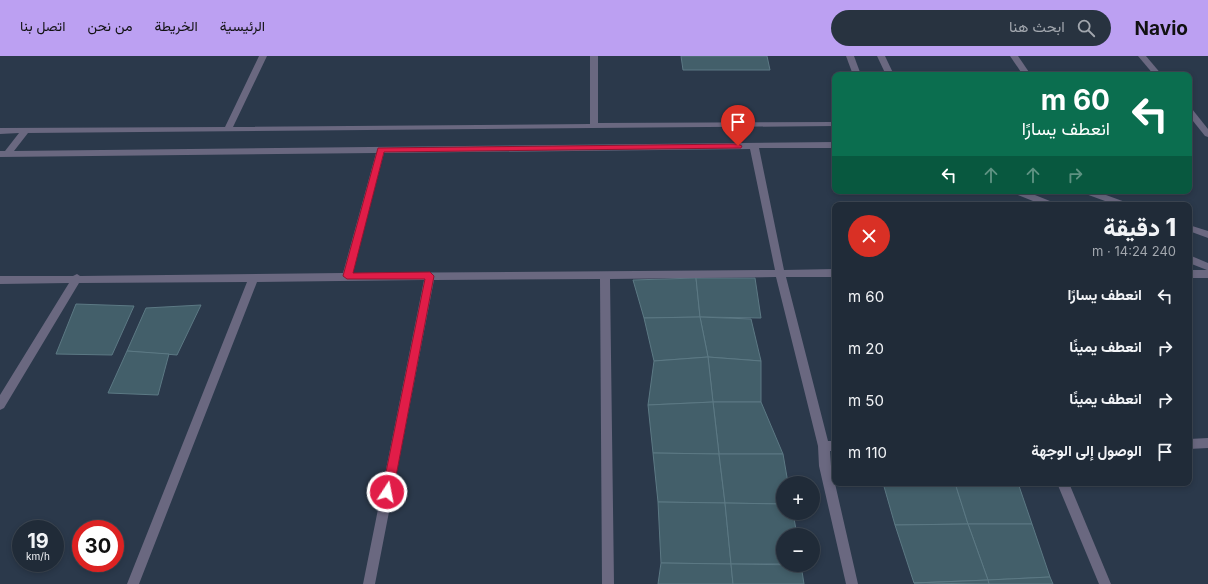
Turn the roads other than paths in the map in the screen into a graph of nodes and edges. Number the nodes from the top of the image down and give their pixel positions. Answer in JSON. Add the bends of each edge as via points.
{"nodes":[{"id":1,"x":263,"y":56,"type":"edge"},
{"id":2,"x":594,"y":56,"type":"edge"},
{"id":3,"x":850,"y":56,"type":"edge"},
{"id":4,"x":881,"y":56,"type":"edge"},
{"id":5,"x":1014,"y":56,"type":"edge"},
{"id":6,"x":1142,"y":56,"type":"edge"},
{"id":7,"x":856,"y":72,"type":"edge"},
{"id":8,"x":889,"y":72,"type":"edge"},
{"id":9,"x":1024,"y":72,"type":"edge"},
{"id":10,"x":1155,"y":72,"type":"edge"},
{"id":11,"x":1192,"y":115,"type":"edge"},
{"id":12,"x":832,"y":124,"type":"edge"},
{"id":13,"x":594,"y":126,"type":"junction"},
{"id":14,"x":228,"y":129,"type":"junction"},
{"id":15,"x":0,"y":130,"type":"edge"},
{"id":16,"x":26,"y":130,"type":"junction"},
{"id":17,"x":1208,"y":134,"type":"edge"},
{"id":18,"x":832,"y":145,"type":"edge"},
{"id":19,"x":754,"y":146,"type":"junction"},
{"id":20,"x":381,"y":150,"type":"junction"},
{"id":21,"x":4,"y":154,"type":"edge"},
{"id":22,"x":1024,"y":194,"type":"edge"},
{"id":23,"x":1104,"y":195,"type":"edge"},
{"id":24,"x":1044,"y":202,"type":"edge"},
{"id":25,"x":1119,"y":202,"type":"edge"},
{"id":26,"x":1192,"y":229,"type":"edge"},
{"id":27,"x":1208,"y":234,"type":"edge"},
{"id":28,"x":1192,"y":261,"type":"edge"},
{"id":29,"x":1208,"y":267,"type":"edge"},
{"id":30,"x":780,"y":273,"type":"junction"},
{"id":31,"x":832,"y":273,"type":"edge"},
{"id":32,"x":1192,"y":274,"type":"edge"},
{"id":33,"x":1208,"y":274,"type":"edge"},
{"id":34,"x":605,"y":275,"type":"junction"},
{"id":35,"x":347,"y":276,"type":"junction"},
{"id":36,"x":430,"y":276,"type":"junction"},
{"id":37,"x":254,"y":277,"type":"junction"},
{"id":38,"x":77,"y":278,"type":"junction"},
{"id":39,"x":0,"y":280,"type":"edge"},
{"id":40,"x":0,"y":405,"type":"edge"},
{"id":41,"x":1208,"y":443,"type":"edge"},
{"id":42,"x":1192,"y":444,"type":"edge"},
{"id":43,"x":830,"y":446,"type":"edge"},
{"id":44,"x":1064,"y":486,"type":"edge"},
{"id":45,"x":134,"y":584,"type":"edge"},
{"id":46,"x":369,"y":584,"type":"edge"},
{"id":47,"x":608,"y":584,"type":"edge"},
{"id":48,"x":852,"y":584,"type":"edge"},
{"id":49,"x":1105,"y":584,"type":"edge"}],
"edges":[{"from":1,"to":14,"type":"street"},
{"from":2,"to":13,"type":"street"},
{"from":3,"to":7,"type":"street"},
{"from":4,"to":8,"type":"street"},
{"from":5,"to":9,"type":"street"},
{"from":6,"to":10,"type":"street"},
{"from":11,"to":17,"type":"street"},
{"from":12,"to":13,"type":"street"},
{"from":13,"to":14,"type":"street"},
{"from":14,"to":16,"type":"street"},
{"from":15,"to":16,"type":"street"},
{"from":16,"to":21,"type":"street"},
{"from":18,"to":19,"type":"street"},
{"from":19,"to":20,"type":"street"},
{"from":19,"to":30,"type":"street"},
{"from":20,"to":21,"type":"street"},
{"from":20,"to":35,"type":"street"},
{"from":22,"to":24,"type":"street"},
{"from":23,"to":25,"type":"street"},
{"from":26,"to":27,"type":"street"},
{"from":28,"to":29,"type":"street"},
{"from":30,"to":31,"type":"street"},
{"from":30,"to":34,"type":"street"},
{"from":30,"to":43,"type":"street"},
{"from":32,"to":33,"type":"street"},
{"from":34,"to":36,"type":"street"},
{"from":34,"to":47,"type":"street"},
{"from":35,"to":36,"type":"street"},
{"from":35,"to":37,"type":"street"},
{"from":36,"to":46,"type":"street"},
{"from":37,"to":38,"type":"street"},
{"from":37,"to":45,"type":"street"},
{"from":38,"to":39,"type":"street"},
{"from":38,"to":40,"type":"street"},
{"from":41,"to":42,"type":"street"},
{"from":43,"to":48,"type":"street","via":[[825,466]]},
{"from":44,"to":49,"type":"street"}]}
